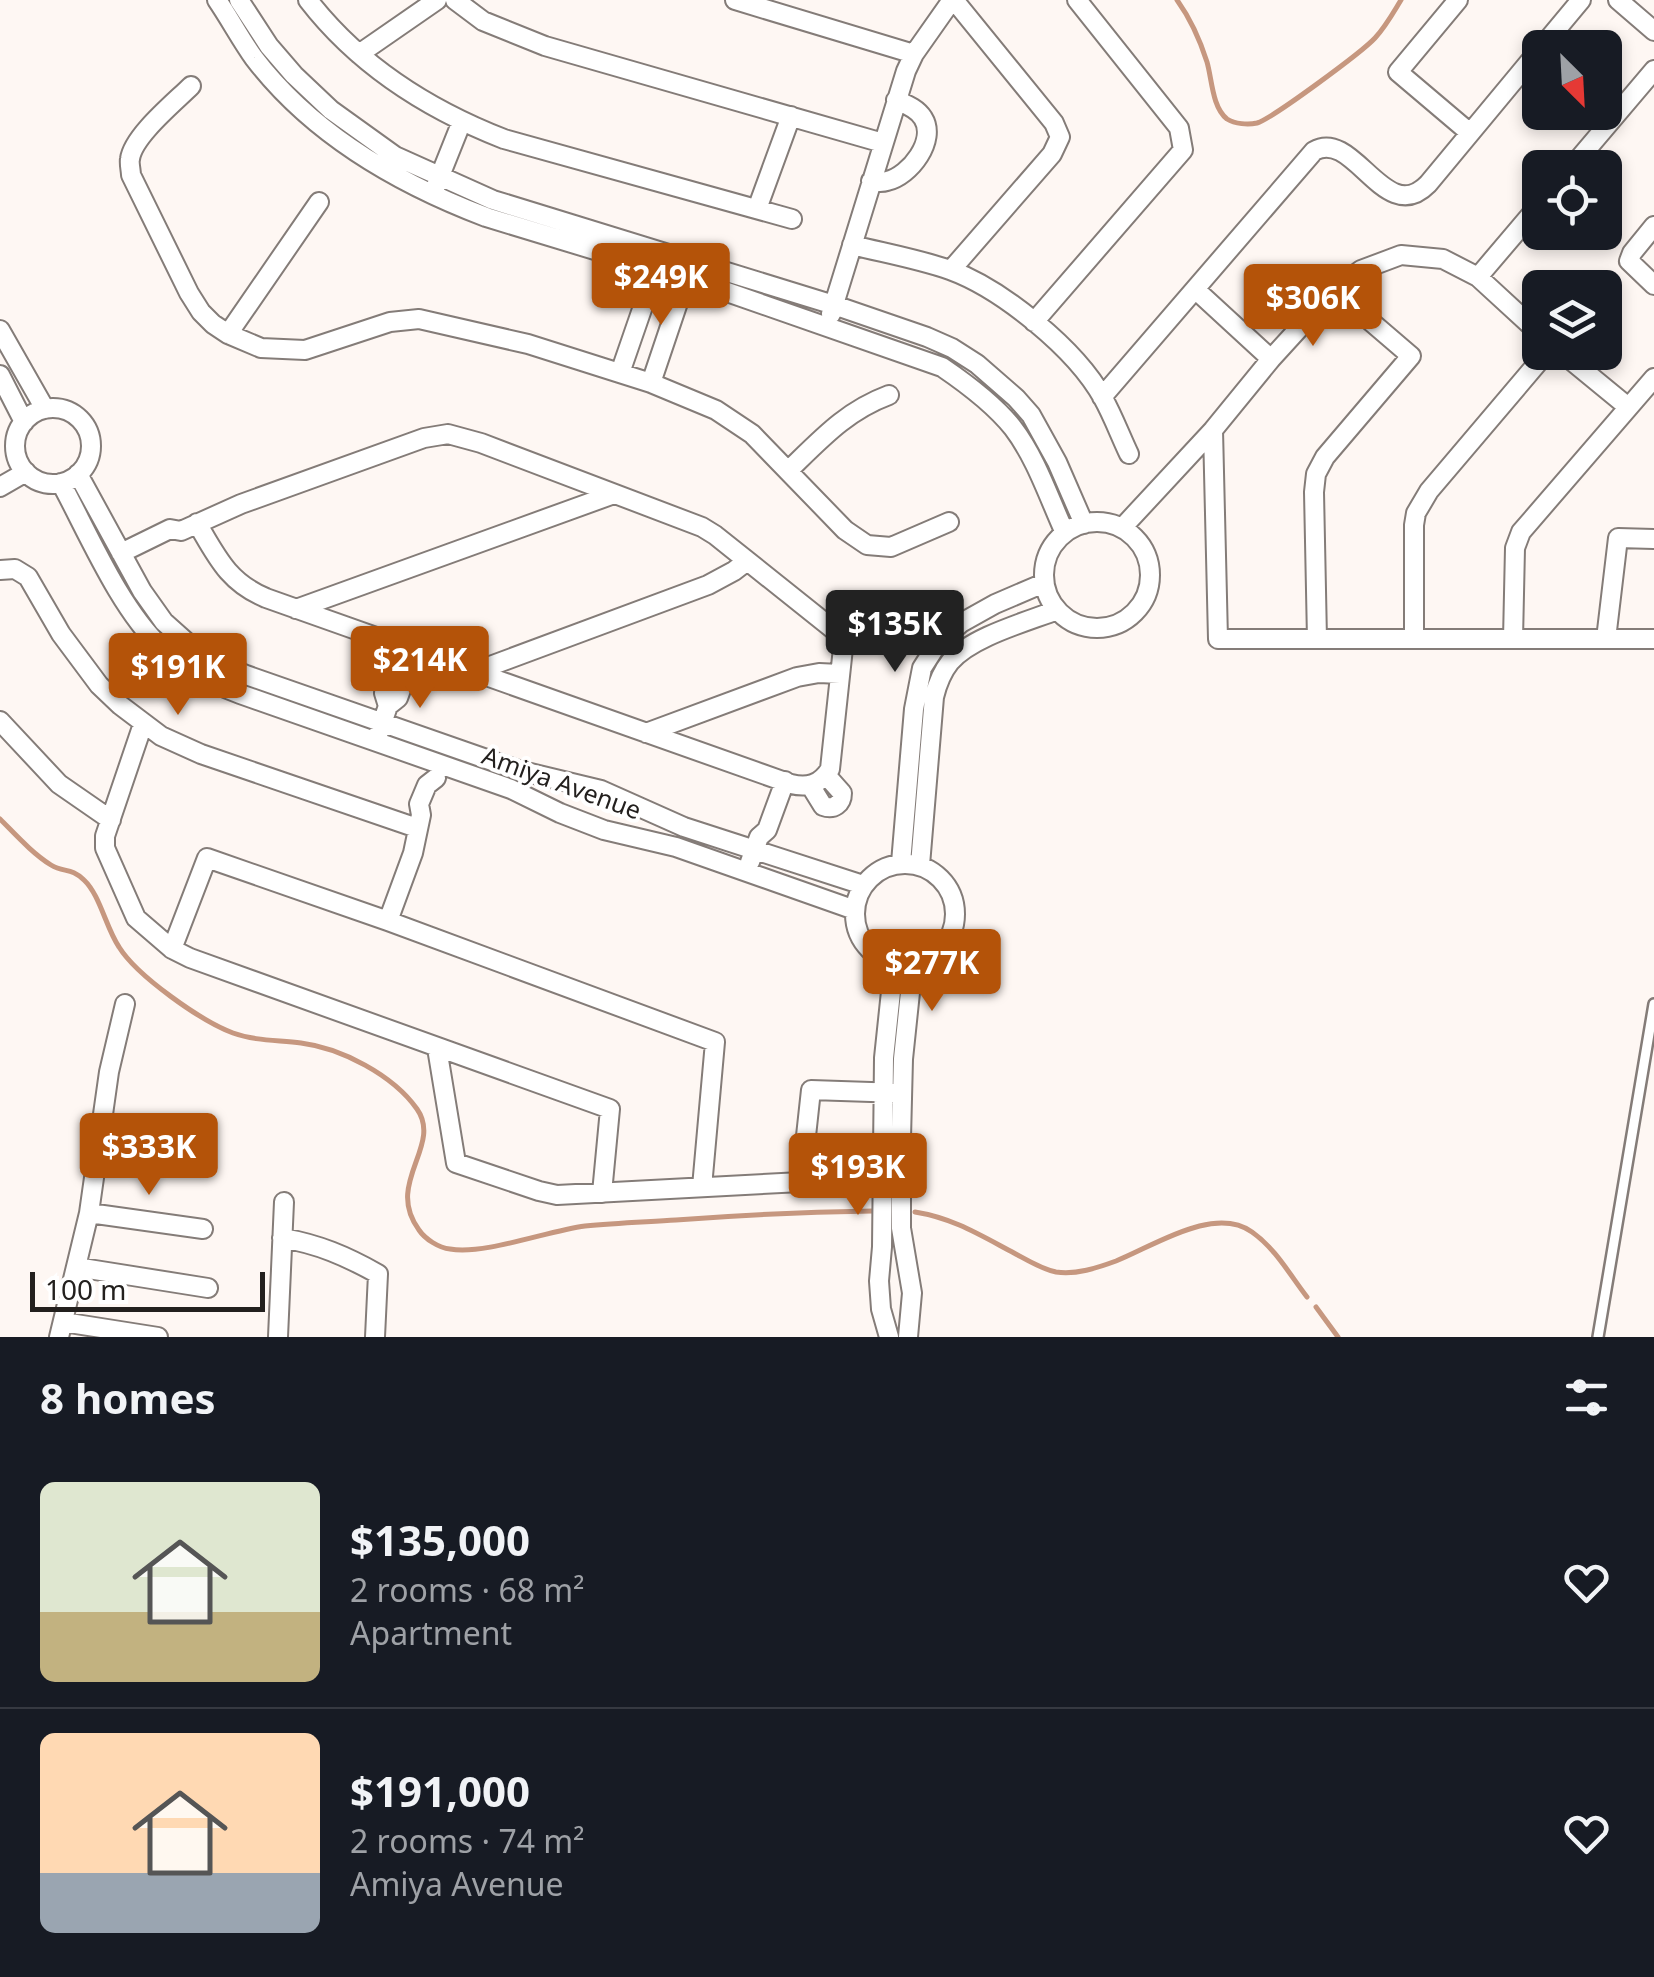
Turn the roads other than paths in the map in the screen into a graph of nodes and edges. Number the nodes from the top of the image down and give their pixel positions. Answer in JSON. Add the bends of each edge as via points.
{"nodes":[{"id":1,"x":217,"y":0,"type":"edge"},
{"id":2,"x":239,"y":0,"type":"edge"},
{"id":3,"x":308,"y":0,"type":"edge"},
{"id":4,"x":437,"y":0,"type":"edge"},
{"id":5,"x":456,"y":0,"type":"edge"},
{"id":6,"x":735,"y":0,"type":"edge"},
{"id":7,"x":953,"y":0,"type":"edge"},
{"id":8,"x":1077,"y":0,"type":"edge"},
{"id":9,"x":1458,"y":0,"type":"edge"},
{"id":10,"x":1581,"y":0,"type":"edge"},
{"id":11,"x":1618,"y":0,"type":"edge"},
{"id":12,"x":1556,"y":30,"type":"edge"},
{"id":13,"x":1654,"y":31,"type":"edge"},
{"id":14,"x":359,"y":54,"type":"junction"},
{"id":15,"x":914,"y":54,"type":"junction"},
{"id":16,"x":1522,"y":70,"type":"edge"},
{"id":17,"x":1654,"y":70,"type":"edge"},
{"id":18,"x":191,"y":86,"type":"dead end"},
{"id":19,"x":896,"y":100,"type":"junction"},
{"id":20,"x":792,"y":116,"type":"junction"},
{"id":21,"x":462,"y":121,"type":"junction"},
{"id":22,"x":1470,"y":132,"type":"junction"},
{"id":23,"x":882,"y":143,"type":"junction"},
{"id":24,"x":1586,"y":150,"type":"edge"},
{"id":25,"x":871,"y":182,"type":"junction"},
{"id":26,"x":437,"y":186,"type":"junction"},
{"id":27,"x":318,"y":202,"type":"dead end"},
{"id":28,"x":758,"y":210,"type":"junction"},
{"id":29,"x":792,"y":219,"type":"dead end"},
{"id":30,"x":1522,"y":225,"type":"edge"},
{"id":31,"x":1654,"y":226,"type":"edge"},
{"id":32,"x":852,"y":245,"type":"junction"},
{"id":33,"x":659,"y":260,"type":"junction"},
{"id":34,"x":690,"y":269,"type":"junction"},
{"id":35,"x":952,"y":270,"type":"junction"},
{"id":36,"x":1478,"y":277,"type":"junction"},
{"id":37,"x":1654,"y":285,"type":"edge"},
{"id":38,"x":1196,"y":290,"type":"junction"},
{"id":39,"x":1334,"y":290,"type":"junction"},
{"id":40,"x":834,"y":305,"type":"junction"},
{"id":41,"x":1522,"y":317,"type":"edge"},
{"id":42,"x":1034,"y":322,"type":"junction"},
{"id":43,"x":827,"y":326,"type":"junction"},
{"id":44,"x":0,"y":330,"type":"edge"},
{"id":45,"x":228,"y":334,"type":"junction"},
{"id":46,"x":1271,"y":359,"type":"junction"},
{"id":47,"x":1531,"y":370,"type":"edge"},
{"id":48,"x":1584,"y":370,"type":"edge"},
{"id":49,"x":620,"y":373,"type":"junction"},
{"id":50,"x":0,"y":375,"type":"edge"},
{"id":51,"x":1654,"y":378,"type":"edge"},
{"id":52,"x":651,"y":383,"type":"junction"},
{"id":53,"x":889,"y":395,"type":"dead end"},
{"id":54,"x":1102,"y":397,"type":"junction"},
{"id":55,"x":1628,"y":407,"type":"junction"},
{"id":56,"x":44,"y":409,"type":"junction"},
{"id":57,"x":24,"y":422,"type":"junction"},
{"id":58,"x":1213,"y":430,"type":"junction"},
{"id":59,"x":1129,"y":454,"type":"dead end"},
{"id":60,"x":14,"y":464,"type":"edge"},
{"id":61,"x":788,"y":471,"type":"junction"},
{"id":62,"x":565,"y":475,"type":"junction"},
{"id":63,"x":70,"y":478,"type":"junction"},
{"id":64,"x":0,"y":487,"type":"edge"},
{"id":65,"x":614,"y":494,"type":"junction"},
{"id":66,"x":566,"y":512,"type":"junction"},
{"id":67,"x":949,"y":522,"type":"dead end"},
{"id":68,"x":1084,"y":524,"type":"junction"},
{"id":69,"x":189,"y":527,"type":"junction"},
{"id":70,"x":1122,"y":528,"type":"junction"},
{"id":71,"x":1065,"y":532,"type":"junction"},
{"id":72,"x":1654,"y":539,"type":"edge"},
{"id":73,"x":124,"y":558,"type":"junction"},
{"id":74,"x":748,"y":561,"type":"junction"},
{"id":75,"x":11,"y":565,"type":"edge"},
{"id":76,"x":1044,"y":583,"type":"junction"},
{"id":77,"x":350,"y":590,"type":"junction"},
{"id":78,"x":995,"y":604,"type":"junction"},
{"id":79,"x":296,"y":609,"type":"junction"},
{"id":80,"x":1056,"y":610,"type":"junction"},
{"id":81,"x":975,"y":614,"type":"junction"},
{"id":82,"x":347,"y":627,"type":"junction"},
{"id":83,"x":997,"y":634,"type":"junction"},
{"id":84,"x":1316,"y":639,"type":"junction"},
{"id":85,"x":1414,"y":639,"type":"junction"},
{"id":86,"x":1513,"y":639,"type":"junction"},
{"id":87,"x":1606,"y":639,"type":"junction"},
{"id":88,"x":1654,"y":640,"type":"edge"},
{"id":89,"x":408,"y":649,"type":"junction"},
{"id":90,"x":526,"y":653,"type":"junction"},
{"id":91,"x":474,"y":672,"type":"junction"},
{"id":92,"x":840,"y":674,"type":"junction"},
{"id":93,"x":524,"y":689,"type":"junction"},
{"id":94,"x":697,"y":714,"type":"junction"},
{"id":95,"x":385,"y":715,"type":"junction"},
{"id":96,"x":0,"y":721,"type":"edge"},
{"id":97,"x":143,"y":724,"type":"junction"},
{"id":98,"x":646,"y":732,"type":"junction"},
{"id":99,"x":376,"y":742,"type":"junction"},
{"id":100,"x":448,"y":746,"type":"junction"},
{"id":101,"x":699,"y":751,"type":"junction"},
{"id":102,"x":438,"y":771,"type":"junction"},
{"id":103,"x":779,"y":779,"type":"junction"},
{"id":104,"x":111,"y":820,"type":"junction"},
{"id":105,"x":419,"y":822,"type":"junction"},
{"id":106,"x":756,"y":844,"type":"junction"},
{"id":107,"x":791,"y":862,"type":"junction"},
{"id":108,"x":910,"y":864,"type":"junction"},
{"id":109,"x":746,"y":872,"type":"junction"},
{"id":110,"x":829,"y":874,"type":"junction"},
{"id":111,"x":783,"y":885,"type":"junction"},
{"id":112,"x":864,"y":886,"type":"junction"},
{"id":113,"x":820,"y":898,"type":"junction"},
{"id":114,"x":855,"y":910,"type":"junction"},
{"id":115,"x":388,"y":921,"type":"junction"},
{"id":116,"x":172,"y":948,"type":"junction"},
{"id":117,"x":904,"y":963,"type":"junction"},
{"id":118,"x":125,"y":1004,"type":"dead end"},
{"id":119,"x":1654,"y":1004,"type":"edge"},
{"id":120,"x":437,"y":1048,"type":"junction"},
{"id":121,"x":892,"y":1093,"type":"junction"},
{"id":122,"x":702,"y":1187,"type":"junction"},
{"id":123,"x":602,"y":1193,"type":"junction"},
{"id":124,"x":284,"y":1202,"type":"dead end"},
{"id":125,"x":89,"y":1213,"type":"junction"},
{"id":126,"x":203,"y":1229,"type":"dead end"},
{"id":127,"x":282,"y":1238,"type":"junction"},
{"id":128,"x":76,"y":1267,"type":"junction"},
{"id":129,"x":208,"y":1288,"type":"dead end"},
{"id":130,"x":61,"y":1330,"type":"edge"},
{"id":131,"x":158,"y":1337,"type":"edge"},
{"id":132,"x":278,"y":1337,"type":"edge"},
{"id":133,"x":374,"y":1337,"type":"edge"},
{"id":134,"x":889,"y":1337,"type":"edge"},
{"id":135,"x":908,"y":1337,"type":"edge"},
{"id":136,"x":1598,"y":1337,"type":"edge"}],
"edges":[{"from":1,"to":26,"type":"street","via":[[254,57],[306,112],[389,172]]},
{"from":2,"to":26,"type":"street","via":[[268,46],[332,110]]},
{"from":3,"to":14,"type":"street"},
{"from":4,"to":14,"type":"street"},
{"from":5,"to":20,"type":"street","via":[[526,40]]},
{"from":6,"to":15,"type":"street"},
{"from":7,"to":15,"type":"street"},
{"from":7,"to":35,"type":"street","via":[[1060,137]]},
{"from":8,"to":42,"type":"street","via":[[1179,128],[1183,150]]},
{"from":9,"to":22,"type":"street","via":[[1398,72]]},
{"from":10,"to":12,"type":"street"},
{"from":11,"to":13,"type":"street"},
{"from":14,"to":21,"type":"street","via":[[405,90]]},
{"from":15,"to":19,"type":"street"},
{"from":16,"to":22,"type":"street"},
{"from":17,"to":24,"type":"street"},
{"from":18,"to":45,"type":"street","via":[[132,151],[131,175],[200,312]]},
{"from":19,"to":23,"type":"street"},
{"from":19,"to":25,"type":"street","via":[[920,113],[926,140],[900,175]]},
{"from":20,"to":23,"type":"street"},
{"from":20,"to":28,"type":"street"},
{"from":21,"to":26,"type":"street"},
{"from":21,"to":28,"type":"street","via":[[504,139]]},
{"from":22,"to":38,"type":"street","via":[[1422,190],[1406,196],[1335,148],[1314,151]]},
{"from":23,"to":25,"type":"street"},
{"from":25,"to":32,"type":"street"},
{"from":26,"to":33,"type":"street"},
{"from":27,"to":45,"type":"street"},
{"from":28,"to":29,"type":"street"},
{"from":30,"to":36,"type":"street"},
{"from":31,"to":37,"type":"street","via":[[1629,261]]},
{"from":32,"to":35,"type":"street"},
{"from":32,"to":40,"type":"street"},
{"from":33,"to":34,"type":"street"},
{"from":33,"to":49,"type":"street"},
{"from":34,"to":40,"type":"street"},
{"from":34,"to":43,"type":"street"},
{"from":34,"to":52,"type":"street"},
{"from":35,"to":42,"type":"street"},
{"from":36,"to":39,"type":"street","via":[[1442,260],[1401,255],[1361,270]]},
{"from":36,"to":41,"type":"street"},
{"from":38,"to":46,"type":"street"},
{"from":38,"to":54,"type":"street"},
{"from":39,"to":46,"type":"street"},
{"from":39,"to":84,"type":"street","via":[[1411,356],[1316,474]]},
{"from":40,"to":43,"type":"street"},
{"from":40,"to":68,"type":"street","via":[[940,342],[990,375],[1031,415]]},
{"from":42,"to":54,"type":"street"},
{"from":43,"to":71,"type":"street","via":[[942,368],[976,392],[1013,428]]},
{"from":44,"to":56,"type":"street"},
{"from":45,"to":49,"type":"street","via":[[261,348],[305,350],[419,319]]},
{"from":46,"to":58,"type":"street"},
{"from":47,"to":85,"type":"street","via":[[1416,513]]},
{"from":48,"to":55,"type":"street"},
{"from":49,"to":52,"type":"street"},
{"from":50,"to":57,"type":"street"},
{"from":51,"to":55,"type":"street"},
{"from":52,"to":61,"type":"street","via":[[737,422]]},
{"from":53,"to":61,"type":"street","via":[[854,411]]},
{"from":54,"to":59,"type":"street"},
{"from":55,"to":86,"type":"street","via":[[1521,532]]},
{"from":56,"to":57,"type":"street"},
{"from":56,"to":63,"type":"street","via":[[69,412],[87,428],[90,452]]},
{"from":57,"to":60,"type":"street"},
{"from":58,"to":70,"type":"street"},
{"from":58,"to":84,"type":"street","via":[[1218,639]]},
{"from":60,"to":63,"type":"street","via":[[42,482]]},
{"from":60,"to":64,"type":"street"},
{"from":61,"to":67,"type":"street","via":[[868,546],[891,547]]},
{"from":62,"to":65,"type":"street"},
{"from":62,"to":66,"type":"street"},
{"from":62,"to":69,"type":"street","via":[[481,442],[435,435]]},
{"from":63,"to":73,"type":"street","name":"Amiya Avenue"},
{"from":63,"to":99,"type":"street","name":"Amiya Avenue","via":[[130,610],[171,656],[220,686]]},
{"from":65,"to":66,"type":"street"},
{"from":65,"to":74,"type":"street","via":[[702,527]]},
{"from":66,"to":77,"type":"street"},
{"from":68,"to":70,"type":"street"},
{"from":68,"to":71,"type":"street"},
{"from":69,"to":73,"type":"street","via":[[176,540]]},
{"from":69,"to":79,"type":"street","via":[[238,584]]},
{"from":70,"to":80,"type":"street","via":[[1148,560],[1143,602],[1109,627],[1080,626]]},
{"from":71,"to":76,"type":"street","via":[[1047,555]]},
{"from":72,"to":87,"type":"street","via":[[1618,538]]},
{"from":73,"to":95,"type":"street","name":"Amiya Avenue","via":[[164,622],[210,659]]},
{"from":74,"to":90,"type":"street","via":[[708,585]]},
{"from":74,"to":92,"type":"street","via":[[838,634]]},
{"from":75,"to":97,"type":"street","via":[[28,577],[84,667]]},
{"from":76,"to":78,"type":"street"},
{"from":76,"to":80,"type":"street"},
{"from":77,"to":79,"type":"street"},
{"from":77,"to":82,"type":"street"},
{"from":78,"to":81,"type":"street"},
{"from":78,"to":83,"type":"street"},
{"from":79,"to":82,"type":"street"},
{"from":80,"to":83,"type":"street"},
{"from":81,"to":83,"type":"street"},
{"from":81,"to":108,"type":"street","via":[[948,632],[918,680]]},
{"from":82,"to":89,"type":"street"},
{"from":83,"to":108,"type":"street","via":[[960,652],[938,684]]},
{"from":84,"to":85,"type":"street"},
{"from":85,"to":86,"type":"street"},
{"from":86,"to":87,"type":"street"},
{"from":87,"to":88,"type":"street"},
{"from":89,"to":91,"type":"street"},
{"from":89,"to":95,"type":"street","via":[[384,694]]},
{"from":90,"to":91,"type":"street"},
{"from":90,"to":93,"type":"street"},
{"from":91,"to":93,"type":"street"},
{"from":92,"to":94,"type":"street","via":[[797,677]]},
{"from":92,"to":103,"type":"street","via":[[832,763],[818,780],[797,785]]},
{"from":93,"to":98,"type":"street"},
{"from":94,"to":98,"type":"street"},
{"from":94,"to":101,"type":"street"},
{"from":95,"to":99,"type":"street"},
{"from":95,"to":100,"type":"street","name":"Amiya Avenue"},
{"from":96,"to":104,"type":"street","via":[[59,784]]},
{"from":97,"to":104,"type":"street"},
{"from":97,"to":105,"type":"street","via":[[201,754]]},
{"from":98,"to":101,"type":"street"},
{"from":99,"to":102,"type":"street","name":"Amiya Avenue"},
{"from":100,"to":102,"type":"street"},
{"from":100,"to":106,"type":"street","name":"Amiya Avenue","via":[[602,790],[667,821]]},
{"from":101,"to":103,"type":"street"},
{"from":102,"to":105,"type":"street","via":[[438,789]]},
{"from":102,"to":109,"type":"street","name":"Amiya Avenue","via":[[511,789],[604,830]]},
{"from":103,"to":106,"type":"street","via":[[756,826]]},
{"from":104,"to":116,"type":"street","via":[[105,848],[132,912]]},
{"from":105,"to":115,"type":"street"},
{"from":106,"to":107,"type":"street","name":"Amiya Avenue"},
{"from":106,"to":109,"type":"street"},
{"from":107,"to":110,"type":"street","name":"Amiya Avenue"},
{"from":107,"to":111,"type":"street"},
{"from":108,"to":112,"type":"street","via":[[880,870]]},
{"from":108,"to":117,"type":"street","via":[[941,878],[956,910],[945,945],[925,960]]},
{"from":109,"to":111,"type":"street","name":"Amiya Avenue"},
{"from":110,"to":112,"type":"street","name":"Amiya Avenue"},
{"from":110,"to":113,"type":"street"},
{"from":111,"to":113,"type":"street","name":"Amiya Avenue"},
{"from":112,"to":114,"type":"street"},
{"from":113,"to":114,"type":"street","name":"Amiya Avenue"},
{"from":114,"to":117,"type":"street","via":[[864,944],[883,959]]},
{"from":115,"to":116,"type":"street","via":[[207,858]]},
{"from":115,"to":122,"type":"street","via":[[714,1042]]},
{"from":116,"to":120,"type":"street"},
{"from":117,"to":121,"type":"street"},
{"from":118,"to":125,"type":"street","via":[[108,1072]]},
{"from":119,"to":136,"type":"lane"},
{"from":120,"to":123,"type":"street","via":[[456,1163],[547,1193]]},
{"from":120,"to":123,"type":"street","via":[[610,1109]]},
{"from":121,"to":122,"type":"street","via":[[811,1090],[800,1182]]},
{"from":121,"to":134,"type":"street","via":[[879,1296]]},
{"from":121,"to":135,"type":"street","via":[[912,1293]]},
{"from":122,"to":123,"type":"street"},
{"from":124,"to":127,"type":"street"},
{"from":125,"to":126,"type":"street"},
{"from":125,"to":128,"type":"street"},
{"from":127,"to":132,"type":"street"},
{"from":127,"to":133,"type":"street","via":[[321,1246],[378,1274]]},
{"from":128,"to":129,"type":"street"},
{"from":128,"to":130,"type":"street"},
{"from":130,"to":131,"type":"street"}]}
